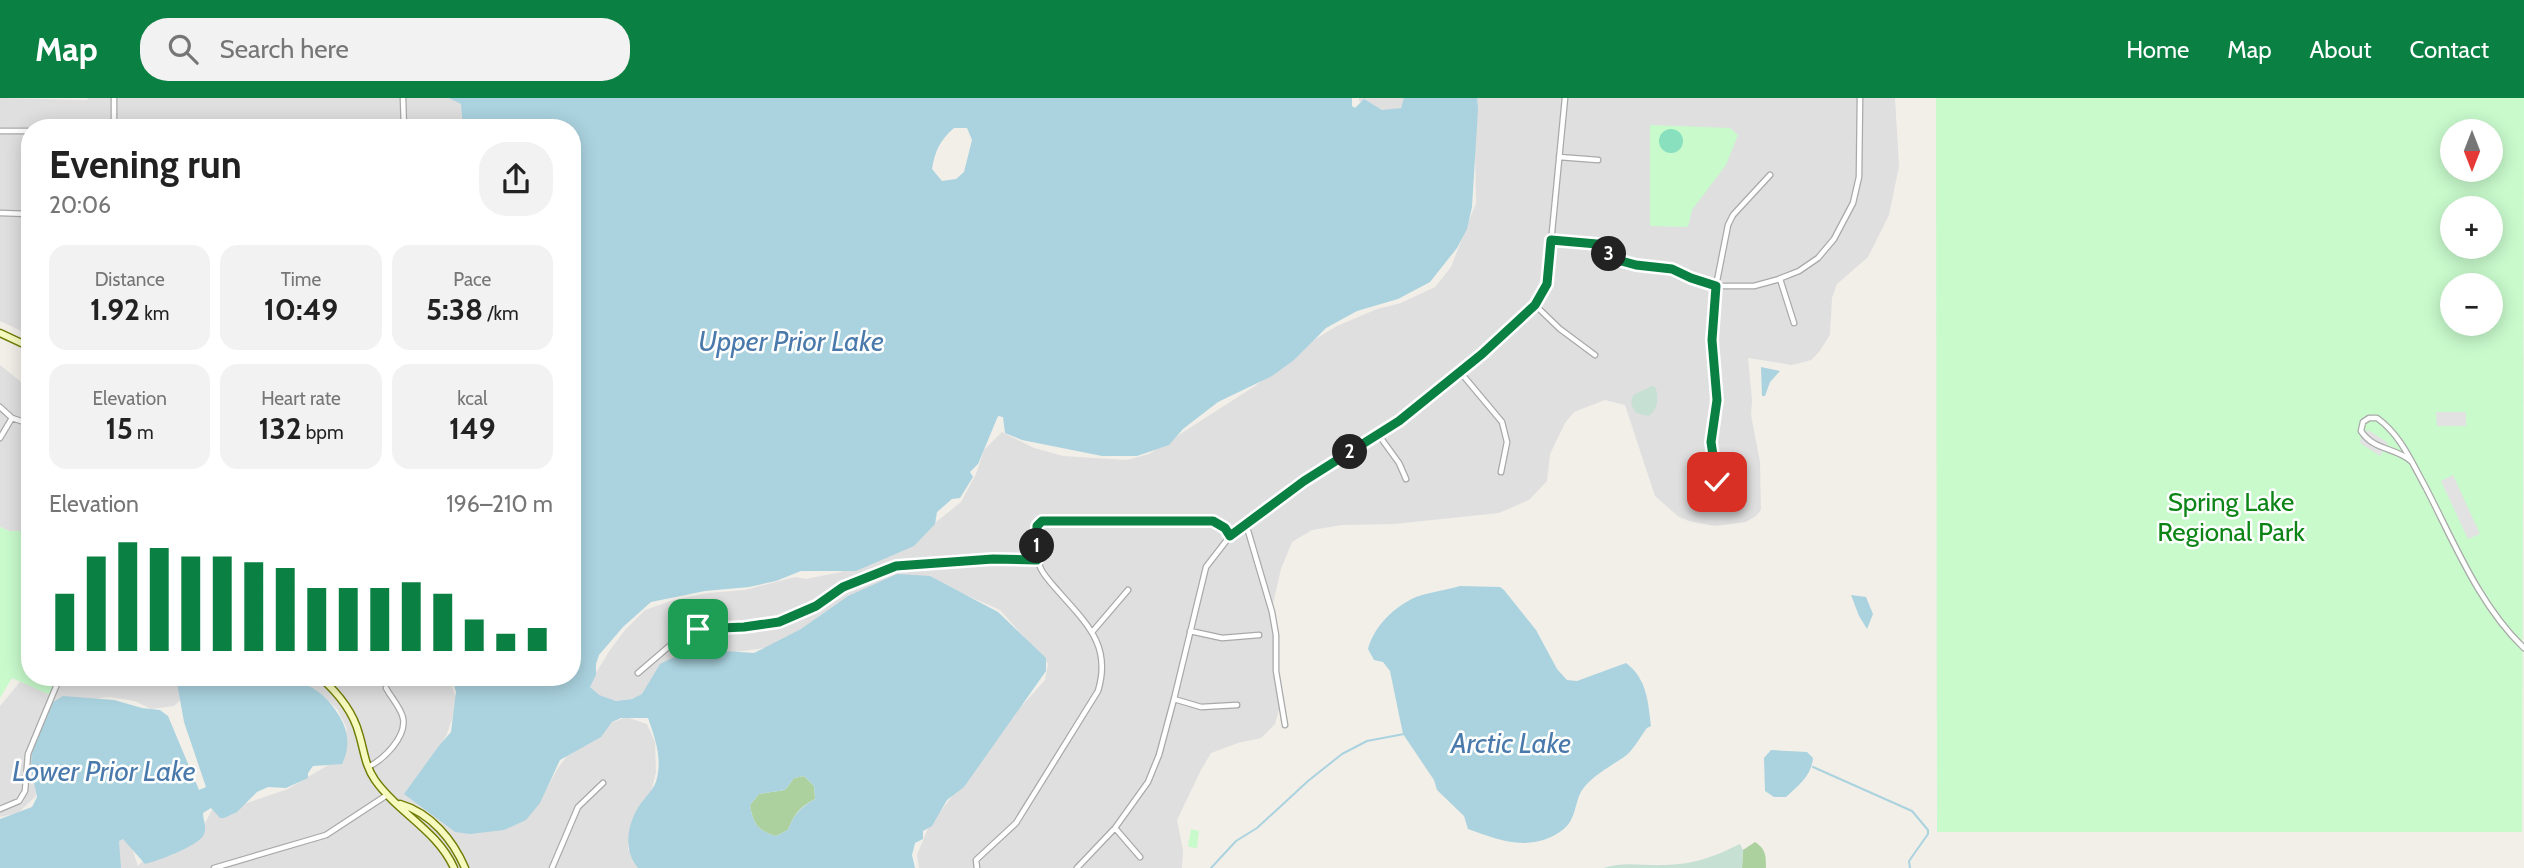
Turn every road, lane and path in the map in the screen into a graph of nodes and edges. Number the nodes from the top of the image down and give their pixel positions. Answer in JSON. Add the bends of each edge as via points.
{"nodes":[{"id":1,"x":114,"y":98,"type":"edge"},
{"id":2,"x":402,"y":98,"type":"edge"},
{"id":3,"x":1565,"y":98,"type":"edge"},
{"id":4,"x":1860,"y":98,"type":"edge"},
{"id":5,"x":114,"y":119,"type":"edge"},
{"id":6,"x":403,"y":119,"type":"edge"},
{"id":7,"x":0,"y":131,"type":"edge"},
{"id":8,"x":21,"y":131,"type":"edge"},
{"id":9,"x":1559,"y":157,"type":"junction"},
{"id":10,"x":1598,"y":160,"type":"dead end"},
{"id":11,"x":1770,"y":174,"type":"dead end"},
{"id":12,"x":0,"y":213,"type":"edge"},
{"id":13,"x":21,"y":214,"type":"edge"},
{"id":14,"x":1551,"y":240,"type":"junction"},
{"id":15,"x":1780,"y":279,"type":"junction"},
{"id":16,"x":1716,"y":286,"type":"junction"},
{"id":17,"x":1535,"y":305,"type":"junction"},
{"id":18,"x":1794,"y":323,"type":"dead end"},
{"id":19,"x":0,"y":333,"type":"edge"},
{"id":20,"x":21,"y":343,"type":"edge"},
{"id":21,"x":1595,"y":355,"type":"dead end"},
{"id":22,"x":1461,"y":373,"type":"junction"},
{"id":23,"x":0,"y":407,"type":"edge"},
{"id":24,"x":12,"y":418,"type":"junction"},
{"id":25,"x":21,"y":421,"type":"edge"},
{"id":26,"x":1378,"y":434,"type":"junction"},
{"id":27,"x":0,"y":438,"type":"edge"},
{"id":28,"x":2411,"y":461,"type":"junction"},
{"id":29,"x":1501,"y":472,"type":"dead end"},
{"id":30,"x":1406,"y":479,"type":"dead end"},
{"id":31,"x":1717,"y":482,"type":"dead end"},
{"id":32,"x":1246,"y":524,"type":"junction"},
{"id":33,"x":1230,"y":536,"type":"junction"},
{"id":34,"x":1037,"y":560,"type":"junction"},
{"id":35,"x":1128,"y":590,"type":"dead end"},
{"id":36,"x":1093,"y":631,"type":"junction"},
{"id":37,"x":1190,"y":631,"type":"junction"},
{"id":38,"x":1259,"y":635,"type":"dead end"},
{"id":39,"x":2522,"y":646,"type":"edge"},
{"id":40,"x":638,"y":674,"type":"dead end"},
{"id":41,"x":56,"y":686,"type":"edge"},
{"id":42,"x":330,"y":686,"type":"edge"},
{"id":43,"x":386,"y":688,"type":"dead end"},
{"id":44,"x":1174,"y":699,"type":"junction"},
{"id":45,"x":1237,"y":705,"type":"dead end"},
{"id":46,"x":1285,"y":726,"type":"dead end"},
{"id":47,"x":368,"y":767,"type":"junction"},
{"id":48,"x":603,"y":783,"type":"dead end"},
{"id":49,"x":387,"y":795,"type":"junction"},
{"id":50,"x":398,"y":804,"type":"junction"},
{"id":51,"x":0,"y":809,"type":"edge"},
{"id":52,"x":1115,"y":828,"type":"junction"},
{"id":53,"x":1140,"y":857,"type":"dead end"},
{"id":54,"x":214,"y":868,"type":"edge"},
{"id":55,"x":454,"y":868,"type":"edge"},
{"id":56,"x":465,"y":868,"type":"edge"},
{"id":57,"x":552,"y":868,"type":"edge"},
{"id":58,"x":977,"y":868,"type":"edge"},
{"id":59,"x":1077,"y":868,"type":"edge"}],
"edges":[{"from":1,"to":5,"type":"street"},
{"from":2,"to":6,"type":"street"},
{"from":3,"to":9,"type":"street"},
{"from":4,"to":15,"type":"street","via":[[1859,177],[1853,203],[1818,258]]},
{"from":7,"to":8,"type":"street"},
{"from":9,"to":10,"type":"street"},
{"from":9,"to":14,"type":"street"},
{"from":11,"to":16,"type":"street","via":[[1728,225]]},
{"from":12,"to":13,"type":"street"},
{"from":14,"to":16,"type":"street","via":[[1597,244],[1614,259],[1672,269]]},
{"from":14,"to":17,"type":"street","via":[[1547,284]]},
{"from":15,"to":16,"type":"street","via":[[1754,286]]},
{"from":15,"to":18,"type":"street"},
{"from":16,"to":31,"type":"street","via":[[1712,340],[1717,400],[1711,442]]},
{"from":17,"to":21,"type":"street"},
{"from":17,"to":22,"type":"street"},
{"from":19,"to":20,"type":"main road"},
{"from":22,"to":26,"type":"street"},
{"from":22,"to":29,"type":"street","via":[[1502,422],[1507,442]]},
{"from":23,"to":24,"type":"street"},
{"from":24,"to":25,"type":"street"},
{"from":24,"to":27,"type":"street"},
{"from":26,"to":30,"type":"street"},
{"from":26,"to":32,"type":"street"},
{"from":28,"to":28,"type":"street","via":[[2389,427],[2374,417],[2363,422],[2361,431],[2366,438]]},
{"from":28,"to":39,"type":"street","via":[[2478,587]]},
{"from":32,"to":33,"type":"street"},
{"from":32,"to":46,"type":"street","via":[[1272,612]]},
{"from":33,"to":34,"type":"street","via":[[1213,521],[1042,521],[1037,526]]},
{"from":33,"to":37,"type":"street","via":[[1206,567]]},
{"from":34,"to":36,"type":"street","via":[[1042,572]]},
{"from":34,"to":40,"type":"street","via":[[896,566],[843,587],[816,606],[779,622],[698,629],[680,637]]},
{"from":35,"to":36,"type":"street"},
{"from":36,"to":58,"type":"street","via":[[1103,673],[1098,691],[1016,823],[976,860]]},
{"from":37,"to":38,"type":"street","via":[[1222,638]]},
{"from":37,"to":44,"type":"street"},
{"from":41,"to":51,"type":"street","via":[[28,754],[25,791],[19,801]]},
{"from":42,"to":47,"type":"main road","via":[[353,717]]},
{"from":43,"to":47,"type":"street","via":[[403,718],[401,732],[379,762]]},
{"from":44,"to":45,"type":"street","via":[[1201,706]]},
{"from":44,"to":52,"type":"street","via":[[1148,782]]},
{"from":47,"to":49,"type":"main road"},
{"from":48,"to":57,"type":"street","via":[[578,807]]},
{"from":49,"to":50,"type":"main road"},
{"from":49,"to":54,"type":"street","via":[[326,835]]},
{"from":50,"to":55,"type":"main road","via":[[433,836]]},
{"from":50,"to":56,"type":"main road","via":[[437,826]]},
{"from":52,"to":53,"type":"street"},
{"from":52,"to":59,"type":"street"}]}
